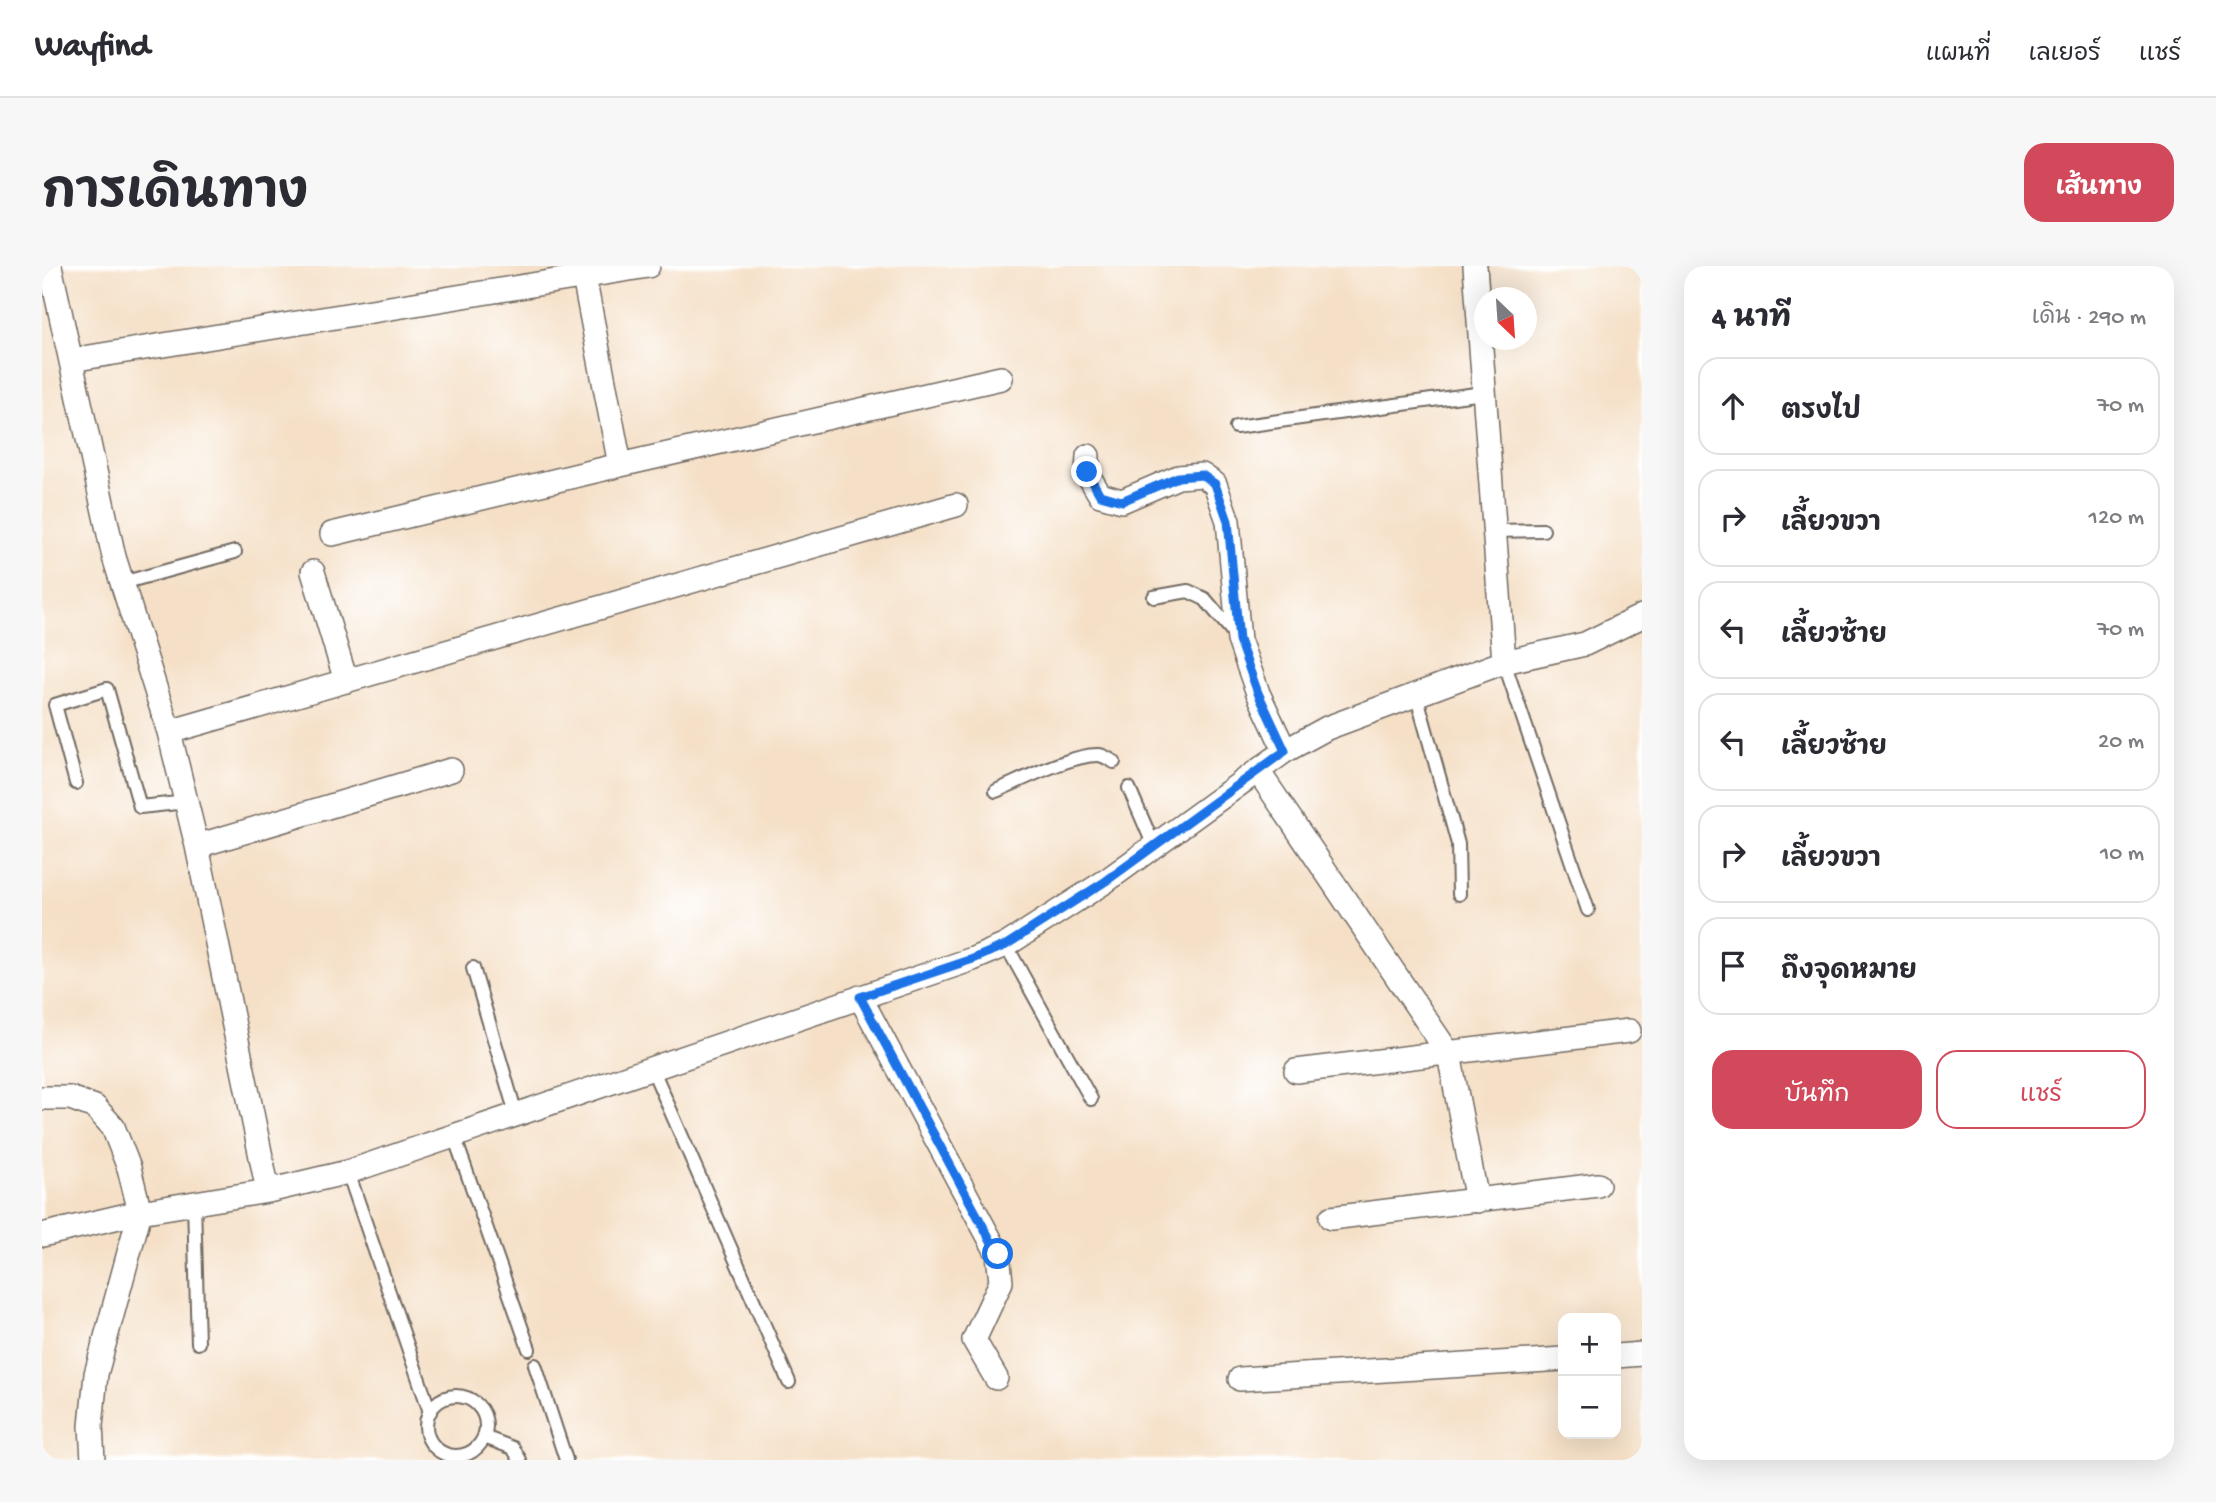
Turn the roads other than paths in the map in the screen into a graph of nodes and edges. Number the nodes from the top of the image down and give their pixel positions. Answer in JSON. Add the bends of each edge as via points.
{"nodes":[{"id":1,"x":50,"y":266,"type":"edge"},
{"id":2,"x":648,"y":266,"type":"edge"},
{"id":3,"x":1475,"y":266,"type":"edge"},
{"id":4,"x":584,"y":277,"type":"junction"},
{"id":5,"x":71,"y":360,"type":"junction"},
{"id":6,"x":1001,"y":379,"type":"dead end"},
{"id":7,"x":1483,"y":393,"type":"junction"},
{"id":8,"x":1236,"y":427,"type":"dead end"},
{"id":9,"x":1088,"y":456,"type":"dead end"},
{"id":10,"x":620,"y":464,"type":"junction"},
{"id":11,"x":956,"y":505,"type":"dead end"},
{"id":12,"x":1543,"y":530,"type":"dead end"},
{"id":13,"x":1493,"y":531,"type":"junction"},
{"id":14,"x":332,"y":534,"type":"dead end"},
{"id":15,"x":235,"y":552,"type":"dead end"},
{"id":16,"x":313,"y":572,"type":"dead end"},
{"id":17,"x":122,"y":583,"type":"junction"},
{"id":18,"x":1154,"y":597,"type":"dead end"},
{"id":19,"x":1642,"y":616,"type":"edge"},
{"id":20,"x":1239,"y":640,"type":"junction"},
{"id":21,"x":1504,"y":662,"type":"junction"},
{"id":22,"x":346,"y":681,"type":"junction"},
{"id":23,"x":1416,"y":694,"type":"junction"},
{"id":24,"x":169,"y":732,"type":"junction"},
{"id":25,"x":1285,"y":751,"type":"junction"},
{"id":26,"x":1114,"y":762,"type":"dead end"},
{"id":27,"x":451,"y":770,"type":"dead end"},
{"id":28,"x":1258,"y":771,"type":"junction"},
{"id":29,"x":76,"y":783,"type":"dead end"},
{"id":30,"x":1129,"y":788,"type":"dead end"},
{"id":31,"x":996,"y":791,"type":"dead end"},
{"id":32,"x":187,"y":802,"type":"junction"},
{"id":33,"x":197,"y":846,"type":"junction"},
{"id":34,"x":1154,"y":846,"type":"junction"},
{"id":35,"x":1459,"y":894,"type":"dead end"},
{"id":36,"x":1588,"y":910,"type":"dead end"},
{"id":37,"x":1006,"y":945,"type":"junction"},
{"id":38,"x":473,"y":968,"type":"dead end"},
{"id":39,"x":860,"y":997,"type":"junction"},
{"id":40,"x":1629,"y":1031,"type":"dead end"},
{"id":41,"x":1449,"y":1054,"type":"junction"},
{"id":42,"x":652,"y":1068,"type":"junction"},
{"id":43,"x":1296,"y":1071,"type":"dead end"},
{"id":44,"x":42,"y":1098,"type":"edge"},
{"id":45,"x":1091,"y":1100,"type":"dead end"},
{"id":46,"x":516,"y":1114,"type":"junction"},
{"id":47,"x":454,"y":1136,"type":"junction"},
{"id":48,"x":348,"y":1172,"type":"junction"},
{"id":49,"x":1598,"y":1185,"type":"dead end"},
{"id":50,"x":268,"y":1191,"type":"junction"},
{"id":51,"x":1477,"y":1201,"type":"junction"},
{"id":52,"x":194,"y":1203,"type":"junction"},
{"id":53,"x":140,"y":1212,"type":"junction"},
{"id":54,"x":1331,"y":1218,"type":"dead end"},
{"id":55,"x":42,"y":1235,"type":"edge"},
{"id":56,"x":198,"y":1343,"type":"dead end"},
{"id":57,"x":529,"y":1349,"type":"dead end"},
{"id":58,"x":1642,"y":1354,"type":"edge"},
{"id":59,"x":1621,"y":1356,"type":"edge"},
{"id":60,"x":1558,"y":1359,"type":"edge"},
{"id":61,"x":535,"y":1365,"type":"dead end"},
{"id":62,"x":996,"y":1377,"type":"dead end"},
{"id":63,"x":1240,"y":1380,"type":"dead end"},
{"id":64,"x":789,"y":1382,"type":"dead end"},
{"id":65,"x":429,"y":1412,"type":"junction"},
{"id":66,"x":484,"y":1437,"type":"junction"},
{"id":67,"x":93,"y":1460,"type":"edge"},
{"id":68,"x":520,"y":1460,"type":"edge"},
{"id":69,"x":566,"y":1460,"type":"edge"}],
"edges":[{"from":1,"to":5,"type":"street"},
{"from":2,"to":4,"type":"street"},
{"from":3,"to":7,"type":"street"},
{"from":4,"to":5,"type":"street"},
{"from":4,"to":10,"type":"street"},
{"from":5,"to":17,"type":"street"},
{"from":6,"to":10,"type":"street"},
{"from":7,"to":8,"type":"lane"},
{"from":7,"to":13,"type":"street"},
{"from":9,"to":20,"type":"street","via":[[1087,472],[1100,495],[1122,501],[1178,477],[1202,475],[1215,484],[1228,521]]},
{"from":10,"to":14,"type":"street"},
{"from":11,"to":22,"type":"street"},
{"from":12,"to":13,"type":"lane"},
{"from":13,"to":21,"type":"street"},
{"from":15,"to":17,"type":"lane"},
{"from":16,"to":22,"type":"street"},
{"from":17,"to":24,"type":"street"},
{"from":18,"to":20,"type":"lane","via":[[1188,591],[1205,599]]},
{"from":19,"to":21,"type":"street","via":[[1585,644]]},
{"from":20,"to":25,"type":"street"},
{"from":21,"to":23,"type":"street"},
{"from":21,"to":36,"type":"lane"},
{"from":22,"to":24,"type":"street"},
{"from":23,"to":25,"type":"street"},
{"from":23,"to":35,"type":"lane","via":[[1458,844]]},
{"from":24,"to":32,"type":"street"},
{"from":25,"to":28,"type":"street"},
{"from":26,"to":31,"type":"lane","via":[[1103,755],[1071,760]]},
{"from":27,"to":33,"type":"street"},
{"from":28,"to":34,"type":"street"},
{"from":28,"to":41,"type":"street"},
{"from":29,"to":32,"type":"lane","via":[[55,705],[107,689],[140,807]]},
{"from":30,"to":34,"type":"lane"},
{"from":32,"to":33,"type":"street"},
{"from":33,"to":50,"type":"street"},
{"from":34,"to":37,"type":"street"},
{"from":37,"to":39,"type":"street"},
{"from":37,"to":45,"type":"lane"},
{"from":38,"to":46,"type":"lane"},
{"from":39,"to":42,"type":"street"},
{"from":39,"to":62,"type":"street","via":[[998,1254],[1001,1282],[974,1340]]},
{"from":40,"to":41,"type":"street"},
{"from":41,"to":43,"type":"street"},
{"from":41,"to":51,"type":"street"},
{"from":42,"to":46,"type":"street"},
{"from":42,"to":64,"type":"lane"},
{"from":44,"to":53,"type":"street","via":[[70,1098],[94,1107],[113,1127]]},
{"from":46,"to":47,"type":"street"},
{"from":47,"to":48,"type":"street"},
{"from":47,"to":57,"type":"lane"},
{"from":48,"to":50,"type":"street"},
{"from":48,"to":65,"type":"lane"},
{"from":49,"to":51,"type":"street"},
{"from":50,"to":52,"type":"street"},
{"from":51,"to":54,"type":"street"},
{"from":52,"to":53,"type":"street"},
{"from":52,"to":56,"type":"lane"},
{"from":53,"to":55,"type":"street"},
{"from":53,"to":67,"type":"street","via":[[96,1374]]},
{"from":58,"to":59,"type":"street"},
{"from":60,"to":63,"type":"street"},
{"from":61,"to":69,"type":"lane"},
{"from":65,"to":66,"type":"lane","via":[[454,1396],[469,1399],[486,1422]]},
{"from":65,"to":66,"type":"lane","via":[[428,1436],[443,1454],[467,1454]]},
{"from":66,"to":68,"type":"lane","via":[[513,1448]]}]}
